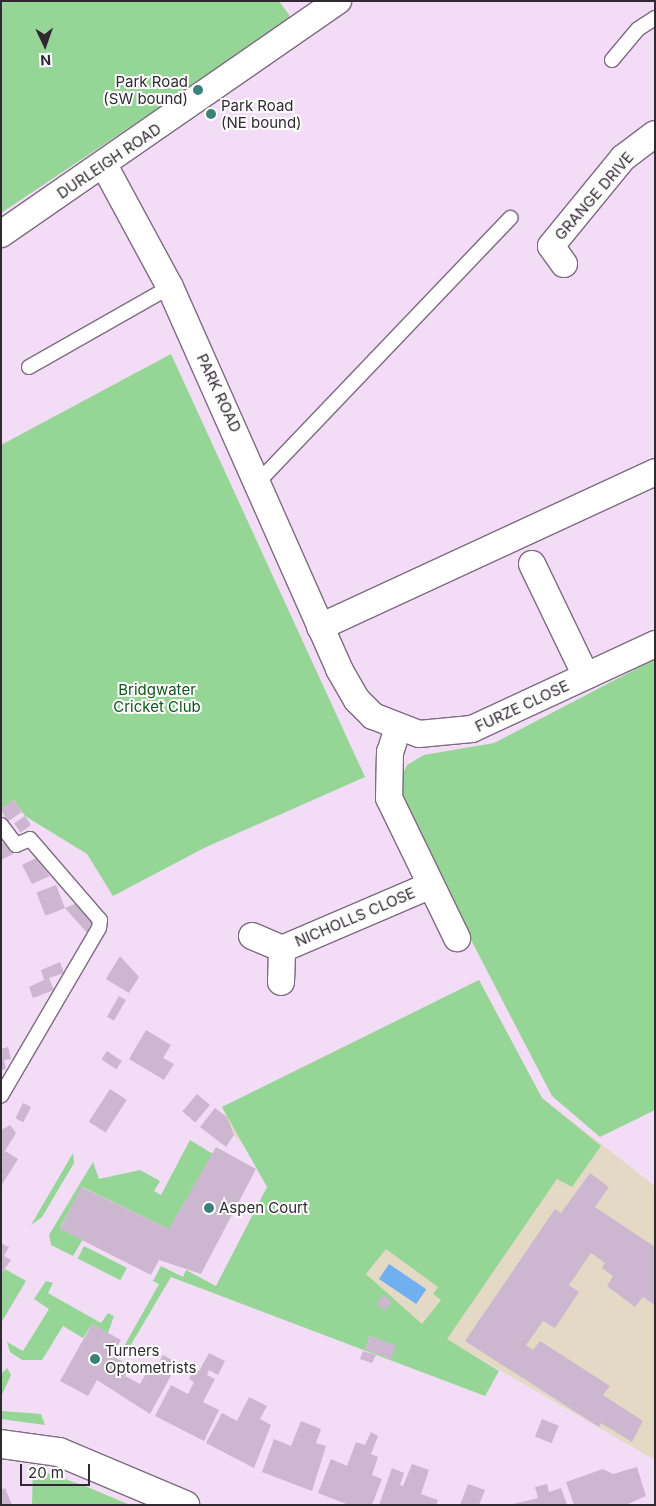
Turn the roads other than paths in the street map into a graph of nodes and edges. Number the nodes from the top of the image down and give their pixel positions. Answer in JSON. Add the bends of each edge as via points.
{"nodes":[{"id":1,"x":338,"y":1,"type":"edge"},
{"id":2,"x":306,"y":11,"type":"edge"},
{"id":3,"x":655,"y":18,"type":"edge"},
{"id":4,"x":612,"y":60,"type":"dead end"},
{"id":5,"x":655,"y":134,"type":"edge"},
{"id":6,"x":104,"y":165,"type":"junction"},
{"id":7,"x":510,"y":218,"type":"dead end"},
{"id":8,"x":1,"y":234,"type":"edge"},
{"id":9,"x":564,"y":264,"type":"dead end"},
{"id":10,"x":170,"y":286,"type":"junction"},
{"id":11,"x":29,"y":367,"type":"dead end"},
{"id":12,"x":655,"y":472,"type":"edge"},
{"id":13,"x":259,"y":481,"type":"junction"},
{"id":14,"x":532,"y":564,"type":"dead end"},
{"id":15,"x":320,"y":627,"type":"junction"},
{"id":16,"x":655,"y":644,"type":"edge"},
{"id":17,"x":586,"y":676,"type":"junction"},
{"id":18,"x":398,"y":728,"type":"junction"},
{"id":19,"x":1,"y":825,"type":"edge"},
{"id":20,"x":429,"y":886,"type":"junction"},
{"id":21,"x":252,"y":936,"type":"dead end"},
{"id":22,"x":457,"y":938,"type":"dead end"},
{"id":23,"x":282,"y":949,"type":"junction"},
{"id":24,"x":281,"y":982,"type":"dead end"},
{"id":25,"x":1,"y":1096,"type":"edge"},
{"id":26,"x":1,"y":1444,"type":"edge"},
{"id":27,"x":185,"y":1505,"type":"edge"}],
"edges":[{"from":1,"to":2,"type":"street","name":"DURLEIGH ROAD"},
{"from":2,"to":6,"type":"street","name":"DURLEIGH ROAD"},
{"from":3,"to":4,"type":"lane","via":[[638,29]]},
{"from":5,"to":9,"type":"street","name":"GRANGE DRIVE","via":[[623,158],[551,246]]},
{"from":6,"to":8,"type":"street","name":"DURLEIGH ROAD"},
{"from":6,"to":10,"type":"street","name":"PARK ROAD"},
{"from":7,"to":13,"type":"lane"},
{"from":10,"to":11,"type":"lane"},
{"from":10,"to":13,"type":"street","name":"PARK ROAD"},
{"from":12,"to":15,"type":"street"},
{"from":13,"to":15,"type":"street","name":"PARK ROAD"},
{"from":14,"to":17,"type":"street","name":"FURZE CLOSE","via":[[559,592]]},
{"from":15,"to":18,"type":"street","name":"PARK ROAD","via":[[357,700],[373,716]]},
{"from":16,"to":17,"type":"street","name":"FURZE CLOSE"},
{"from":17,"to":18,"type":"street","name":"FURZE CLOSE","via":[[472,730],[420,734]]},
{"from":18,"to":20,"type":"street","name":"NICHOLLS CLOSE","via":[[390,752],[389,798]]},
{"from":19,"to":25,"type":"lane","via":[[16,844],[30,839],[100,920],[100,928]]},
{"from":20,"to":22,"type":"street","name":"NICHOLLS CLOSE"},
{"from":20,"to":23,"type":"street","name":"NICHOLLS CLOSE"},
{"from":21,"to":23,"type":"street","name":"NICHOLLS CLOSE"},
{"from":23,"to":24,"type":"street","name":"NICHOLLS CLOSE"},
{"from":26,"to":27,"type":"main road","via":[[59,1452]]}]}
